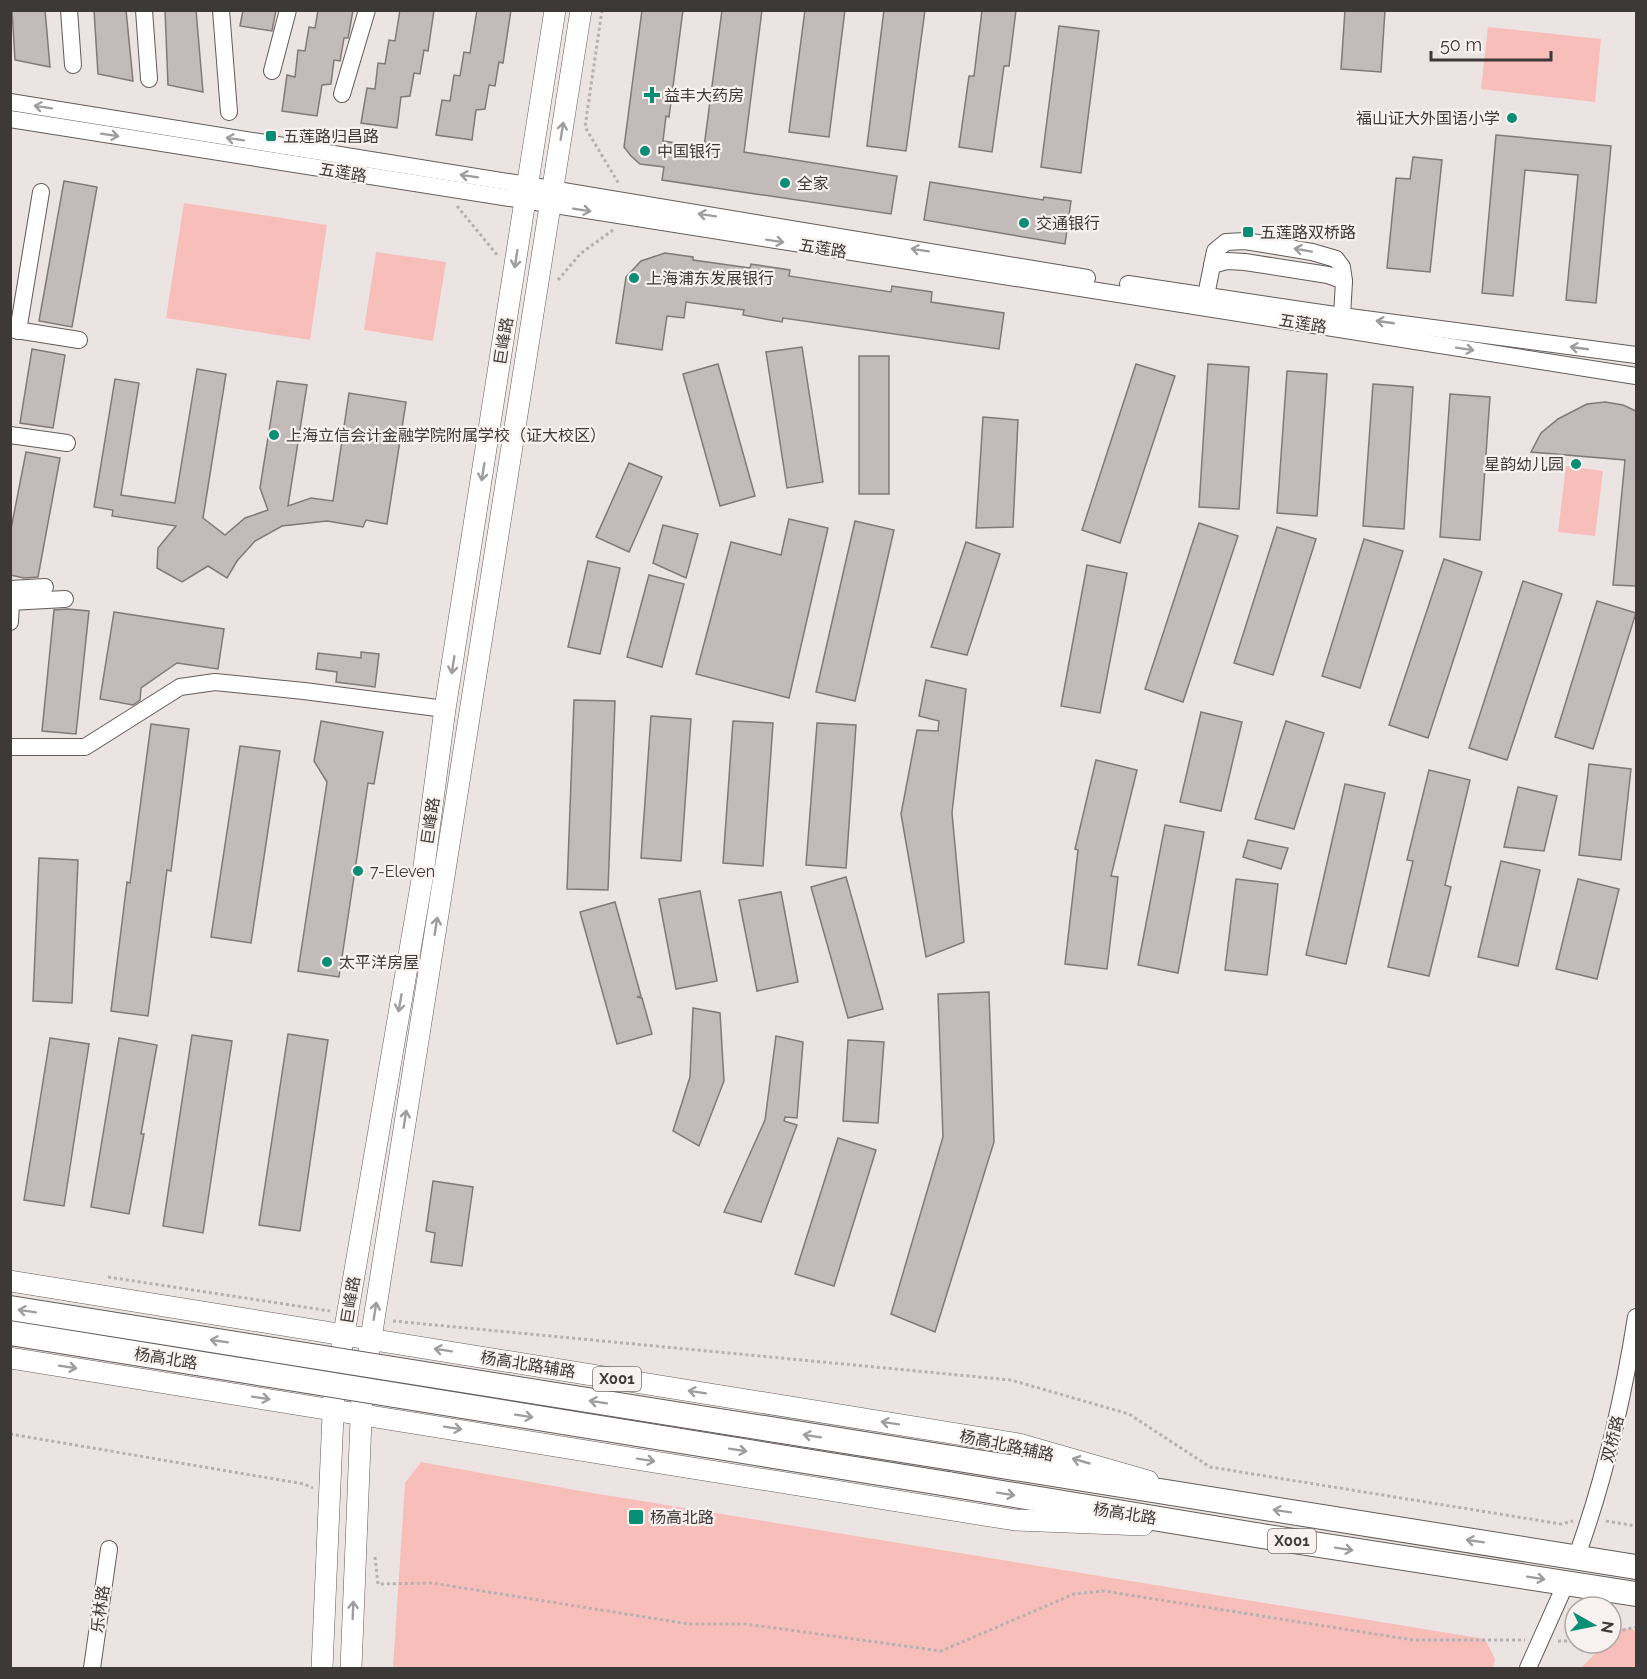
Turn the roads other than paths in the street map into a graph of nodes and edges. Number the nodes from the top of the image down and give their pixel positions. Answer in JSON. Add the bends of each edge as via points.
{"nodes":[{"id":1,"x":69,"y":10,"type":"edge"},
{"id":2,"x":144,"y":10,"type":"edge"},
{"id":3,"x":221,"y":10,"type":"edge"},
{"id":4,"x":288,"y":10,"type":"edge"},
{"id":5,"x":367,"y":10,"type":"edge"},
{"id":6,"x":555,"y":10,"type":"edge"},
{"id":7,"x":581,"y":10,"type":"edge"},
{"id":8,"x":73,"y":65,"type":"dead end"},
{"id":9,"x":272,"y":71,"type":"dead end"},
{"id":10,"x":149,"y":79,"type":"dead end"},
{"id":11,"x":342,"y":94,"type":"dead end"},
{"id":12,"x":10,"y":102,"type":"edge"},
{"id":13,"x":229,"y":112,"type":"dead end"},
{"id":14,"x":10,"y":119,"type":"edge"},
{"id":15,"x":41,"y":192,"type":"dead end"},
{"id":16,"x":526,"y":193,"type":"junction"},
{"id":17,"x":551,"y":197,"type":"junction"},
{"id":18,"x":1205,"y":302,"type":"junction"},
{"id":19,"x":1343,"y":323,"type":"junction"},
{"id":20,"x":14,"y":330,"type":"edge"},
{"id":21,"x":79,"y":340,"type":"dead end"},
{"id":22,"x":1636,"y":356,"type":"edge"},
{"id":23,"x":1636,"y":376,"type":"edge"},
{"id":24,"x":10,"y":435,"type":"edge"},
{"id":25,"x":67,"y":443,"type":"dead end"},
{"id":26,"x":45,"y":587,"type":"dead end"},
{"id":27,"x":10,"y":589,"type":"edge"},
{"id":28,"x":65,"y":599,"type":"dead end"},
{"id":29,"x":11,"y":602,"type":"edge"},
{"id":30,"x":10,"y":622,"type":"edge"},
{"id":31,"x":445,"y":709,"type":"junction"},
{"id":32,"x":10,"y":747,"type":"edge"},
{"id":33,"x":10,"y":1281,"type":"edge"},
{"id":34,"x":10,"y":1308,"type":"edge"},
{"id":35,"x":1636,"y":1317,"type":"edge"},
{"id":36,"x":346,"y":1323,"type":"junction"},
{"id":37,"x":373,"y":1328,"type":"junction"},
{"id":38,"x":10,"y":1333,"type":"edge"},
{"id":39,"x":10,"y":1358,"type":"edge"},
{"id":40,"x":332,"y":1409,"type":"junction"},
{"id":41,"x":361,"y":1414,"type":"junction"},
{"id":42,"x":1218,"y":1500,"type":"junction"},
{"id":43,"x":1215,"y":1528,"type":"junction"},
{"id":44,"x":109,"y":1549,"type":"dead end"},
{"id":45,"x":1576,"y":1558,"type":"junction"},
{"id":46,"x":1636,"y":1567,"type":"edge"},
{"id":47,"x":1566,"y":1583,"type":"junction"},
{"id":48,"x":1636,"y":1594,"type":"edge"},
{"id":49,"x":92,"y":1668,"type":"edge"},
{"id":50,"x":322,"y":1668,"type":"edge"},
{"id":51,"x":351,"y":1668,"type":"edge"},
{"id":52,"x":1528,"y":1668,"type":"edge"}],
"edges":[{"from":1,"to":8,"type":"street"},
{"from":2,"to":10,"type":"street"},
{"from":3,"to":13,"type":"street"},
{"from":4,"to":9,"type":"street"},
{"from":5,"to":11,"type":"street"},
{"from":6,"to":16,"type":"main road","name":"巨峰路"},
{"from":17,"to":7,"type":"main road","name":"巨峰路","one_way":true},
{"from":16,"to":12,"type":"street","name":"五莲路","one_way":true},
{"from":14,"to":16,"type":"street","name":"五莲路","one_way":true},
{"from":15,"to":20,"type":"street"},
{"from":16,"to":17,"type":"street","name":"五莲路"},
{"from":16,"to":31,"type":"main road","name":"巨峰路","one_way":true},
{"from":17,"to":18,"type":"street","name":"五莲路","one_way":true},
{"from":18,"to":17,"type":"street","name":"五莲路","one_way":true,"via":[[1109,282],[633,202]]},
{"from":37,"to":17,"type":"main road","name":"巨峰路","one_way":true},
{"from":18,"to":19,"type":"street","name":"五莲路"},
{"from":19,"to":18,"type":"street","one_way":true,"via":[[1344,281],[1245,262],[1212,265]]},
{"from":22,"to":19,"type":"street","name":"五莲路","one_way":true},
{"from":19,"to":23,"type":"street","name":"五莲路","one_way":true},
{"from":20,"to":21,"type":"street"},
{"from":24,"to":25,"type":"street"},
{"from":26,"to":27,"type":"street"},
{"from":28,"to":29,"type":"street"},
{"from":29,"to":30,"type":"street"},
{"from":31,"to":32,"type":"street","via":[[215,682],[180,687],[85,747]]},
{"from":31,"to":36,"type":"main road","name":"巨峰路","one_way":true,"via":[[423,874]]},
{"from":33,"to":36,"type":"main road","name":"杨高北路辅路","number":"X001"},
{"from":42,"to":34,"type":"highway","name":"杨高北路","number":"X001","one_way":true,"bridge":true},
{"from":35,"to":45,"type":"street","name":"双桥路","via":[[1615,1431]]},
{"from":36,"to":37,"type":"main road","name":"杨高北路辅路","number":"X001"},
{"from":36,"to":40,"type":"main road","name":"巨峰路"},
{"from":37,"to":41,"type":"main road","name":"巨峰路"},
{"from":42,"to":37,"type":"main road","name":"杨高北路辅路","number":"X001","one_way":true,"via":[[1018,1444]]},
{"from":38,"to":43,"type":"highway","name":"杨高北路","number":"X001","one_way":true,"bridge":true},
{"from":39,"to":40,"type":"main road","number":"X001","one_way":true},
{"from":40,"to":41,"type":"main road","number":"X001"},
{"from":40,"to":50,"type":"main road","name":"巨峰路"},
{"from":41,"to":43,"type":"main road","number":"X001","one_way":true,"via":[[1015,1520]]},
{"from":51,"to":41,"type":"main road","name":"巨峰路","one_way":true},
{"from":45,"to":42,"type":"highway","name":"杨高北路","number":"X001","one_way":true},
{"from":43,"to":47,"type":"highway","name":"杨高北路","number":"X001","one_way":true},
{"from":44,"to":49,"type":"street","name":"乐林路"},
{"from":45,"to":46,"type":"highway","name":"杨高北路","number":"X001"},
{"from":47,"to":48,"type":"highway","name":"杨高北路","number":"X001"},
{"from":47,"to":52,"type":"street"}]}
